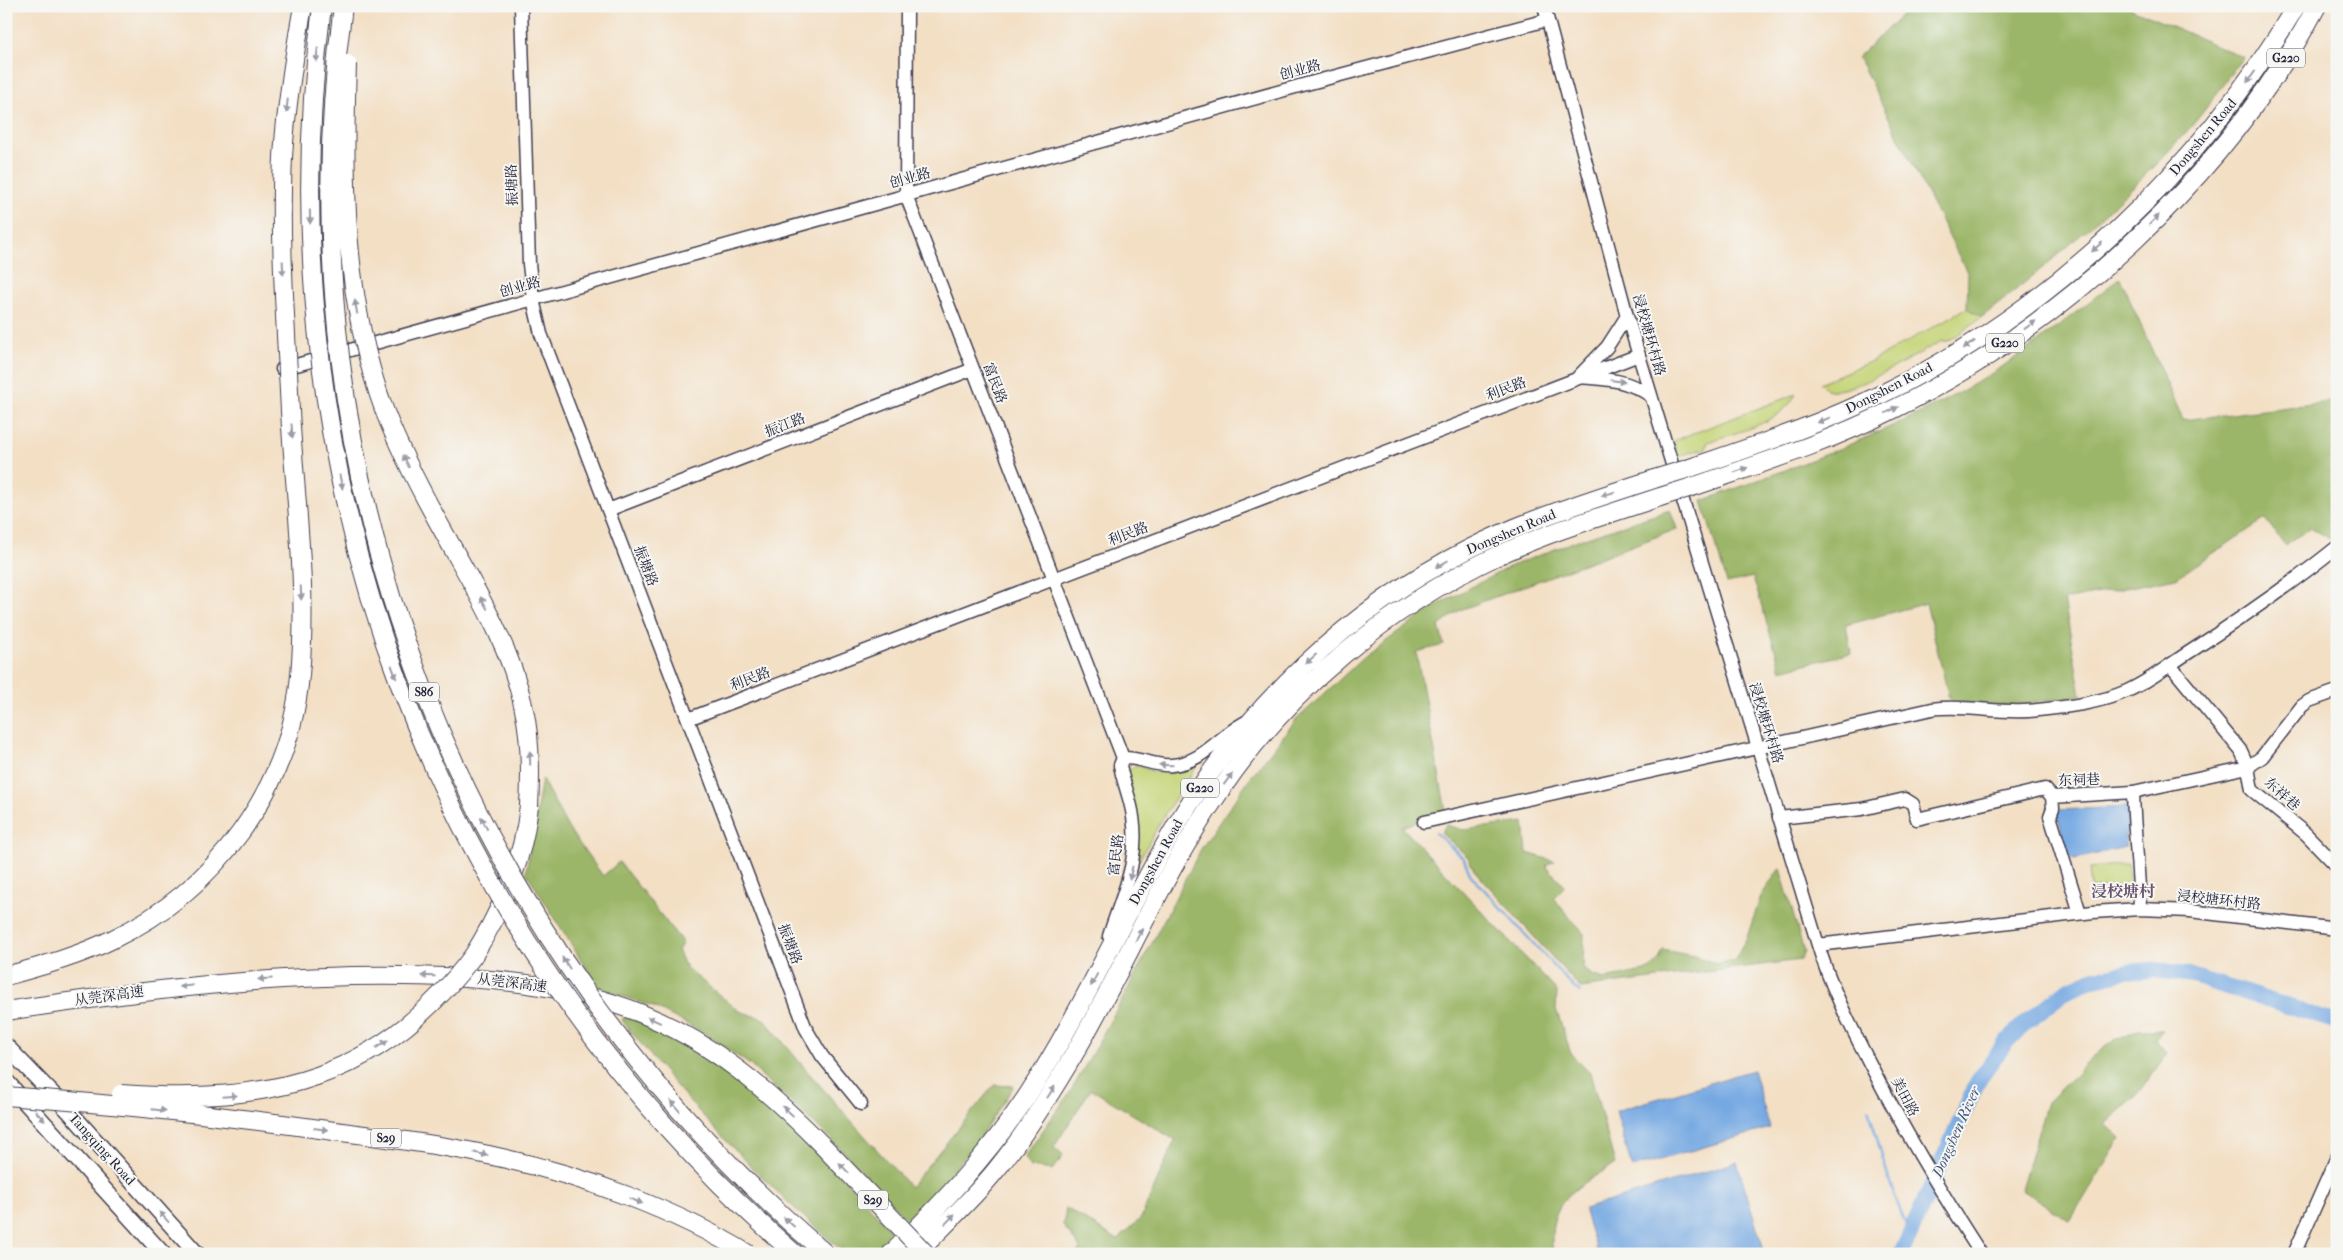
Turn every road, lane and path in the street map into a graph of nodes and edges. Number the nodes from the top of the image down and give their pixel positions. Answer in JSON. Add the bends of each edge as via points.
{"nodes":[{"id":1,"x":303,"y":6,"type":"edge"},
{"id":2,"x":322,"y":6,"type":"edge"},
{"id":3,"x":343,"y":6,"type":"edge"},
{"id":4,"x":350,"y":6,"type":"edge"},
{"id":5,"x":521,"y":6,"type":"edge"},
{"id":6,"x":907,"y":6,"type":"edge"},
{"id":7,"x":1544,"y":6,"type":"edge"},
{"id":8,"x":2296,"y":6,"type":"edge"},
{"id":9,"x":2318,"y":6,"type":"edge"},
{"id":10,"x":1547,"y":20,"type":"junction"},
{"id":11,"x":906,"y":195,"type":"junction"},
{"id":12,"x":533,"y":299,"type":"junction"},
{"id":13,"x":1627,"y":316,"type":"junction"},
{"id":14,"x":1639,"y":355,"type":"junction"},
{"id":15,"x":282,"y":369,"type":"dead end"},
{"id":16,"x":973,"y":369,"type":"junction"},
{"id":17,"x":1578,"y":377,"type":"junction"},
{"id":18,"x":1651,"y":396,"type":"junction"},
{"id":19,"x":608,"y":510,"type":"junction"},
{"id":20,"x":2337,"y":547,"type":"edge"},
{"id":21,"x":1054,"y":578,"type":"junction"},
{"id":22,"x":2170,"y":665,"type":"junction"},
{"id":23,"x":2337,"y":691,"type":"edge"},
{"id":24,"x":688,"y":719,"type":"junction"},
{"id":25,"x":1253,"y":719,"type":"junction"},
{"id":26,"x":1758,"y":747,"type":"junction"},
{"id":27,"x":1123,"y":758,"type":"junction"},
{"id":28,"x":2248,"y":767,"type":"junction"},
{"id":29,"x":2133,"y":792,"type":"junction"},
{"id":30,"x":2052,"y":797,"type":"junction"},
{"id":31,"x":1779,"y":818,"type":"junction"},
{"id":32,"x":1424,"y":822,"type":"dead end"},
{"id":33,"x":2337,"y":866,"type":"edge"},
{"id":34,"x":2140,"y":909,"type":"junction"},
{"id":35,"x":2080,"y":914,"type":"junction"},
{"id":36,"x":2337,"y":929,"type":"edge"},
{"id":37,"x":1818,"y":945,"type":"junction"},
{"id":38,"x":1106,"y":955,"type":"junction"},
{"id":39,"x":6,"y":976,"type":"edge"},
{"id":40,"x":6,"y":1011,"type":"edge"},
{"id":41,"x":6,"y":1046,"type":"edge"},
{"id":42,"x":6,"y":1081,"type":"edge"},
{"id":43,"x":6,"y":1086,"type":"edge"},
{"id":44,"x":6,"y":1096,"type":"edge"},
{"id":45,"x":861,"y":1104,"type":"dead end"},
{"id":46,"x":2337,"y":1157,"type":"edge"},
{"id":47,"x":163,"y":1254,"type":"edge"},
{"id":48,"x":197,"y":1254,"type":"edge"},
{"id":49,"x":748,"y":1254,"type":"edge"},
{"id":50,"x":795,"y":1254,"type":"edge"},
{"id":51,"x":826,"y":1254,"type":"edge"},
{"id":52,"x":891,"y":1254,"type":"edge"},
{"id":53,"x":916,"y":1254,"type":"edge"},
{"id":54,"x":926,"y":1254,"type":"edge"},
{"id":55,"x":1981,"y":1254,"type":"edge"},
{"id":56,"x":2294,"y":1254,"type":"edge"}],
"edges":[{"from":1,"to":39,"type":"highway","one_way":true,"bridge":true,"via":[[287,112],[282,198],[283,273],[302,614],[300,676],[287,738],[269,785],[246,826],[217,863],[183,895],[153,917],[112,940],[67,958]]},
{"from":2,"to":50,"type":"highway","number":"S86","one_way":true,"bridge":true,"via":[[313,90],[310,170],[312,263],[320,360],[335,455],[354,540],[396,677],[428,757],[471,844],[519,928],[572,1010],[632,1088],[696,1161]]},
{"from":51,"to":3,"type":"highway","number":"S86","one_way":true,"bridge":true,"via":[[706,1141],[638,1062],[586,994],[496,848],[421,686],[392,602],[371,526],[351,428],[338,340],[331,252],[330,163]]},
{"from":43,"to":4,"type":"highway","one_way":true,"bridge":true,"via":[[196,1098],[233,1096],[288,1086],[342,1067],[391,1038],[435,1001],[473,956],[512,882],[523,845],[529,806],[528,734],[523,705],[513,671],[488,612],[426,501],[396,437],[376,384],[358,315],[348,251],[344,179]]},
{"from":5,"to":12,"type":"street","name":"振塘路","via":[[529,264]]},
{"from":6,"to":11,"type":"street","name":"富民路"},
{"from":7,"to":10,"type":"street","name":"浸校塘环村路"},
{"from":8,"to":25,"type":"highway","name":"Dongshen Road","number":"G220","one_way":true,"bridge":true,"via":[[2238,96],[2184,162],[2060,279],[1992,330],[1920,374],[1846,411],[1769,441],[1513,528],[1469,549],[1425,574],[1344,630],[1289,680]]},
{"from":53,"to":9,"type":"highway","name":"Dongshen Road","number":"G220","one_way":true,"bridge":true,"via":[[995,1172],[1037,1114],[1097,1014],[1193,832],[1235,769],[1284,712],[1356,644],[1434,589],[1499,555],[1544,536],[1799,450],[1861,425],[1930,390],[2002,346],[2071,294],[2136,237],[2197,175],[2252,108]]},
{"from":10,"to":11,"type":"street","name":"创业路"},
{"from":10,"to":13,"type":"street","name":"浸校塘环村路"},
{"from":11,"to":12,"type":"street","name":"创业路"},
{"from":11,"to":16,"type":"street","name":"富民路"},
{"from":12,"to":15,"type":"street","name":"创业路"},
{"from":12,"to":19,"type":"street","name":"振塘路","via":[[541,334]]},
{"from":13,"to":14,"type":"street","name":"浸校塘环村路"},
{"from":13,"to":17,"type":"street","name":"利民路","via":[[1607,347]]},
{"from":14,"to":17,"type":"street","name":"利民路"},
{"from":14,"to":18,"type":"street","name":"浸校塘环村路"},
{"from":16,"to":19,"type":"street","name":"振江路"},
{"from":16,"to":21,"type":"street","name":"富民路"},
{"from":17,"to":18,"type":"street","name":"利民路","one_way":true,"via":[[1626,382]]},
{"from":17,"to":21,"type":"street","name":"利民路"},
{"from":18,"to":26,"type":"street","name":"浸校塘环村路"},
{"from":19,"to":24,"type":"street","name":"振塘路"},
{"from":20,"to":22,"type":"street","via":[[2288,586]]},
{"from":21,"to":24,"type":"street","name":"利民路"},
{"from":21,"to":27,"type":"street","name":"富民路"},
{"from":22,"to":26,"type":"street","via":[[2126,691],[2071,705],[2010,712],[1946,707]]},
{"from":22,"to":28,"type":"street","name":"东祥巷","via":[[2242,752]]},
{"from":23,"to":28,"type":"street","name":"东祠巷","via":[[2302,706],[2262,758]]},
{"from":24,"to":45,"type":"street","name":"振塘路","via":[[806,1028],[822,1056]]},
{"from":25,"to":27,"type":"street","one_way":true,"via":[[1237,725],[1201,756],[1183,763],[1165,766]]},
{"from":25,"to":38,"type":"highway","name":"Dongshen Road","number":"G220","via":[[1221,758],[1177,823]]},
{"from":26,"to":31,"type":"street","name":"浸校塘环村路"},
{"from":26,"to":32,"type":"street"},
{"from":27,"to":38,"type":"street","name":"富民路","one_way":true,"via":[[1120,765],[1133,815],[1134,854]]},
{"from":28,"to":29,"type":"street","name":"东祠巷"},
{"from":28,"to":33,"type":"street","name":"东祥巷","via":[[2252,790],[2306,834]]},
{"from":29,"to":30,"type":"street","name":"东祠巷"},
{"from":29,"to":34,"type":"street"},
{"from":30,"to":31,"type":"street","name":"东祠巷","via":[[2045,789],[1917,819],[1913,804],[1905,799],[1862,809]]},
{"from":30,"to":35,"type":"street","via":[[2050,816]]},
{"from":31,"to":37,"type":"street","name":"浸校塘环村路"},
{"from":34,"to":35,"type":"street","name":"浸校塘环村路"},
{"from":34,"to":36,"type":"street","name":"浸校塘环村路"},
{"from":35,"to":37,"type":"street","name":"浸校塘环村路"},
{"from":37,"to":55,"type":"street","name":"美田路","via":[[1847,1017],[1912,1143]]},
{"from":38,"to":52,"type":"highway","name":"Dongshen Road","number":"G220","one_way":true,"via":[[1059,1043],[1012,1118],[964,1181]]},
{"from":54,"to":40,"type":"highway","name":"从莞深高速","number":"S29","one_way":true,"bridge":true,"via":[[765,1090],[715,1052],[648,1016],[581,994],[522,982],[446,976],[350,976],[234,981]]},
{"from":48,"to":41,"type":"main road","name":"Tangqing Road","one_way":true},
{"from":42,"to":47,"type":"main road","name":"Tangqing Road","one_way":true},
{"from":44,"to":49,"type":"highway","number":"S29","one_way":true,"bridge":true,"via":[[261,1121],[422,1143],[501,1158],[617,1194],[691,1224]]},
{"from":46,"to":56,"type":"street"}]}
